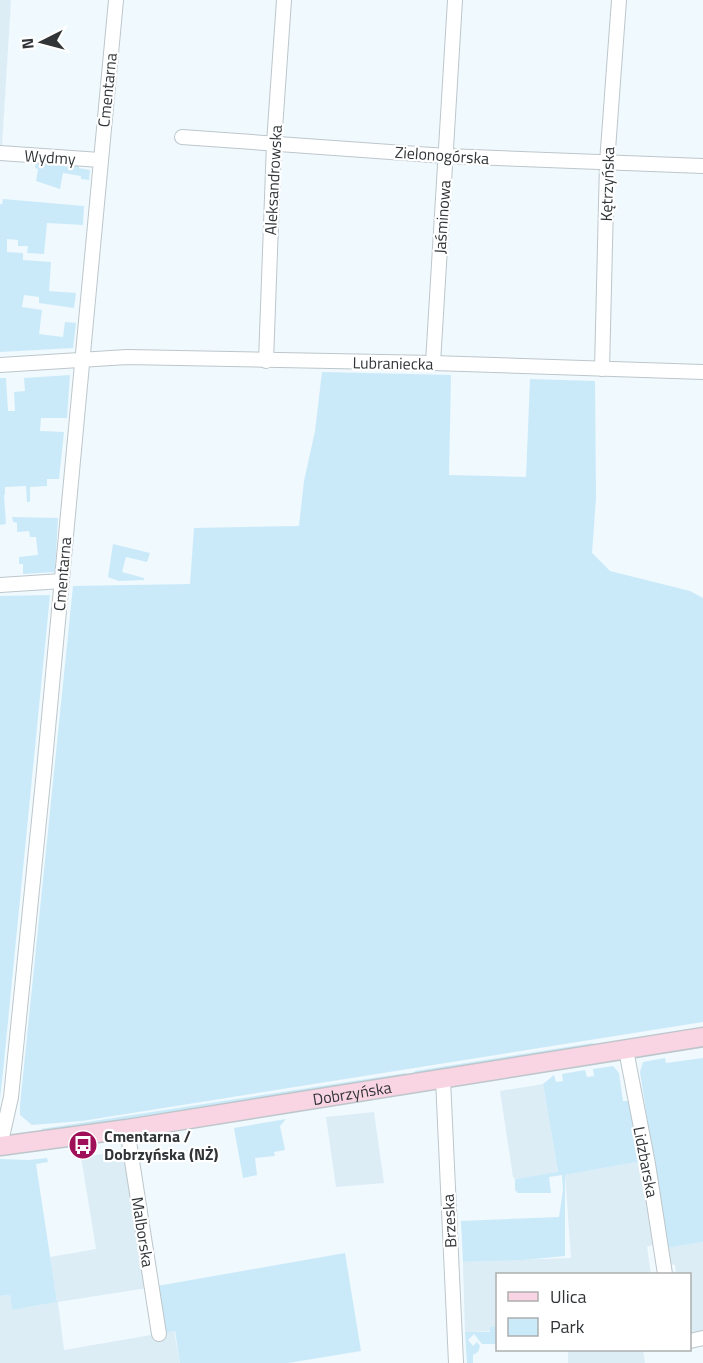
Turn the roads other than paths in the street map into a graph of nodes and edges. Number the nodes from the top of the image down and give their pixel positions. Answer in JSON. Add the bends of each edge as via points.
{"nodes":[{"id":1,"x":116,"y":0,"type":"edge"},
{"id":2,"x":284,"y":0,"type":"edge"},
{"id":3,"x":455,"y":0,"type":"edge"},
{"id":4,"x":620,"y":0,"type":"edge"},
{"id":5,"x":182,"y":137,"type":"dead end"},
{"id":6,"x":274,"y":143,"type":"junction"},
{"id":7,"x":0,"y":153,"type":"edge"},
{"id":8,"x":446,"y":156,"type":"junction"},
{"id":9,"x":100,"y":160,"type":"junction"},
{"id":10,"x":607,"y":163,"type":"junction"},
{"id":11,"x":703,"y":166,"type":"edge"},
{"id":12,"x":83,"y":359,"type":"junction"},
{"id":13,"x":266,"y":361,"type":"junction"},
{"id":14,"x":433,"y":363,"type":"junction"},
{"id":15,"x":0,"y":365,"type":"edge"},
{"id":16,"x":602,"y":369,"type":"junction"},
{"id":17,"x":703,"y":372,"type":"edge"},
{"id":18,"x":62,"y":581,"type":"junction"},
{"id":19,"x":0,"y":585,"type":"edge"},
{"id":20,"x":703,"y":1037,"type":"edge"},
{"id":21,"x":626,"y":1050,"type":"junction"},
{"id":22,"x":443,"y":1078,"type":"junction"},
{"id":23,"x":127,"y":1129,"type":"junction"},
{"id":24,"x":0,"y":1146,"type":"edge"},
{"id":25,"x":665,"y":1273,"type":"edge"},
{"id":26,"x":159,"y":1334,"type":"dead end"},
{"id":27,"x":456,"y":1363,"type":"edge"}],
"edges":[{"from":1,"to":9,"type":"street","name":"Cmentarna"},
{"from":2,"to":6,"type":"street","name":"Aleksandrowska"},
{"from":3,"to":8,"type":"street","name":"Jaśminowa"},
{"from":4,"to":10,"type":"street","name":"Kętrzyńska"},
{"from":5,"to":6,"type":"street","name":"Zielonogórska"},
{"from":6,"to":8,"type":"street","name":"Zielonogórska"},
{"from":6,"to":13,"type":"street","name":"Aleksandrowska"},
{"from":7,"to":9,"type":"street","name":"Wydmy"},
{"from":8,"to":10,"type":"street","name":"Zielonogórska"},
{"from":8,"to":14,"type":"street","name":"Jaśminowa"},
{"from":9,"to":12,"type":"street","name":"Cmentarna"},
{"from":10,"to":11,"type":"street","name":"Zielonogórska"},
{"from":10,"to":16,"type":"street","name":"Kętrzyńska"},
{"from":12,"to":13,"type":"street","name":"Lubraniecka"},
{"from":12,"to":15,"type":"street","name":"Lubraniecka"},
{"from":12,"to":18,"type":"street","name":"Cmentarna"},
{"from":13,"to":14,"type":"street","name":"Lubraniecka"},
{"from":14,"to":16,"type":"street","name":"Lubraniecka"},
{"from":16,"to":17,"type":"street","name":"Lubraniecka"},
{"from":18,"to":19,"type":"street"},
{"from":18,"to":24,"type":"street","name":"Cmentarna","via":[[11,1097]]},
{"from":20,"to":21,"type":"street","name":"Dobrzyńska"},
{"from":21,"to":22,"type":"street","name":"Dobrzyńska"},
{"from":21,"to":25,"type":"street","name":"Lidzbarska"},
{"from":22,"to":23,"type":"street","name":"Dobrzyńska"},
{"from":22,"to":27,"type":"street","name":"Brzeska"},
{"from":23,"to":24,"type":"street","name":"Dobrzyńska"},
{"from":23,"to":26,"type":"street","name":"Malborska"}]}
